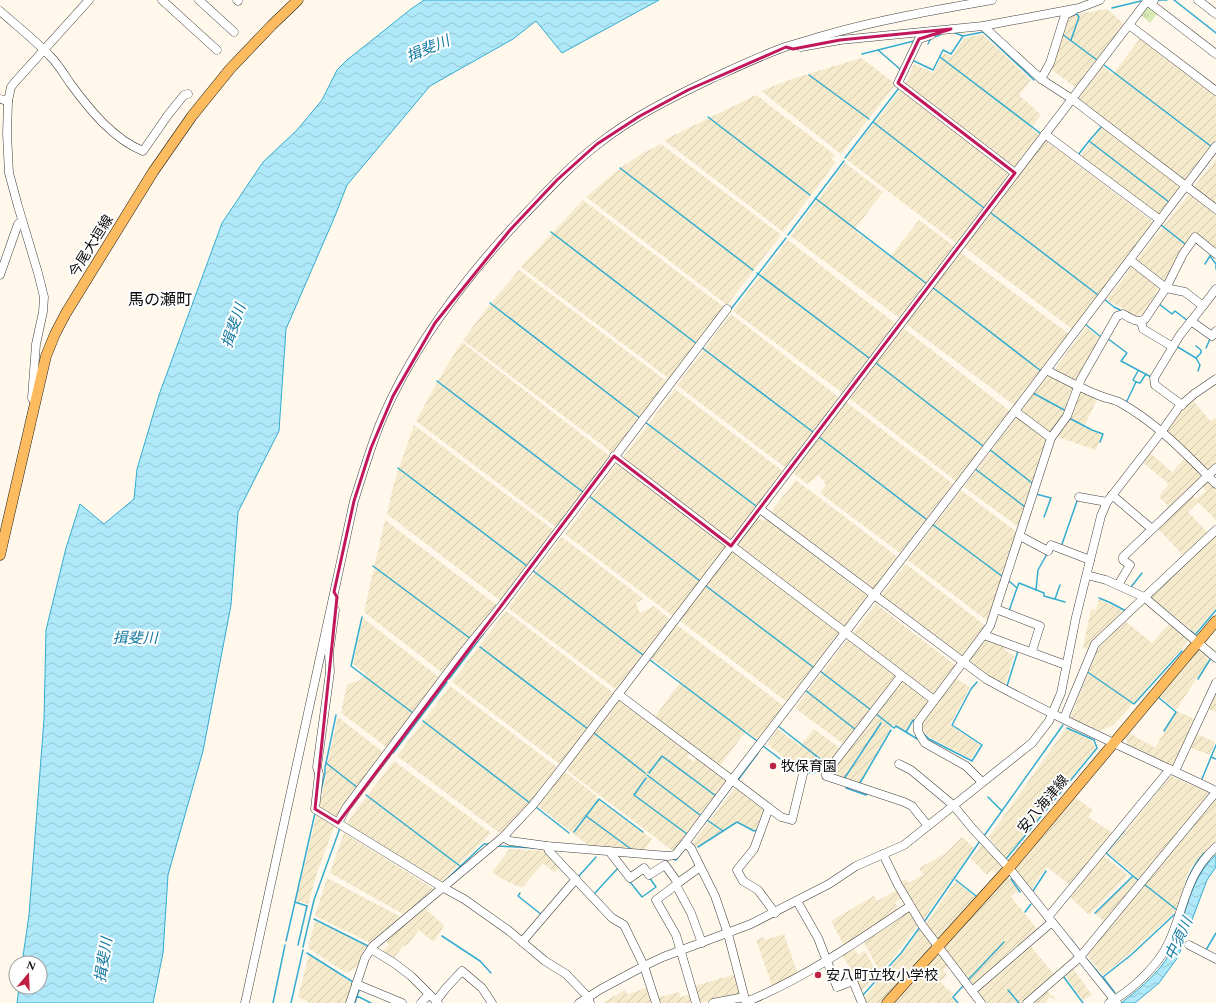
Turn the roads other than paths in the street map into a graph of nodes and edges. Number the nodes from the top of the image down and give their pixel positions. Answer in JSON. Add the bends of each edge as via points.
{"nodes":[{"id":1,"x":89,"y":0,"type":"edge"},
{"id":2,"x":162,"y":0,"type":"edge"},
{"id":3,"x":199,"y":0,"type":"edge"},
{"id":4,"x":298,"y":0,"type":"edge"},
{"id":5,"x":992,"y":0,"type":"edge"},
{"id":6,"x":1100,"y":0,"type":"edge"},
{"id":7,"x":1150,"y":0,"type":"edge"},
{"id":8,"x":1198,"y":0,"type":"edge"},
{"id":9,"x":1079,"y":8,"type":"junction"},
{"id":10,"x":0,"y":11,"type":"edge"},
{"id":11,"x":1216,"y":14,"type":"edge"},
{"id":12,"x":1129,"y":25,"type":"junction"},
{"id":13,"x":983,"y":26,"type":"junction"},
{"id":14,"x":951,"y":29,"type":"junction"},
{"id":15,"x":234,"y":32,"type":"dead end"},
{"id":16,"x":786,"y":47,"type":"junction"},
{"id":17,"x":44,"y":50,"type":"junction"},
{"id":18,"x":217,"y":50,"type":"dead end"},
{"id":19,"x":1216,"y":54,"type":"edge"},
{"id":20,"x":1041,"y":79,"type":"junction"},
{"id":21,"x":1216,"y":91,"type":"edge"},
{"id":22,"x":188,"y":94,"type":"dead end"},
{"id":23,"x":1072,"y":99,"type":"junction"},
{"id":24,"x":4,"y":100,"type":"edge"},
{"id":25,"x":1045,"y":134,"type":"junction"},
{"id":26,"x":1216,"y":146,"type":"edge"},
{"id":27,"x":1015,"y":173,"type":"junction"},
{"id":28,"x":1186,"y":186,"type":"junction"},
{"id":29,"x":1216,"y":209,"type":"edge"},
{"id":30,"x":1160,"y":220,"type":"junction"},
{"id":31,"x":22,"y":221,"type":"junction"},
{"id":32,"x":1216,"y":254,"type":"edge"},
{"id":33,"x":1130,"y":260,"type":"junction"},
{"id":34,"x":0,"y":275,"type":"edge"},
{"id":35,"x":1166,"y":288,"type":"junction"},
{"id":36,"x":1216,"y":289,"type":"edge"},
{"id":37,"x":1203,"y":306,"type":"junction"},
{"id":38,"x":727,"y":309,"type":"dead end"},
{"id":39,"x":1141,"y":321,"type":"junction"},
{"id":40,"x":1191,"y":321,"type":"junction"},
{"id":41,"x":1216,"y":331,"type":"edge"},
{"id":42,"x":1173,"y":347,"type":"junction"},
{"id":43,"x":1046,"y":370,"type":"junction"},
{"id":44,"x":1216,"y":379,"type":"edge"},
{"id":45,"x":1078,"y":386,"type":"junction"},
{"id":46,"x":35,"y":402,"type":"junction"},
{"id":47,"x":1182,"y":405,"type":"junction"},
{"id":48,"x":1015,"y":411,"type":"junction"},
{"id":49,"x":1162,"y":431,"type":"junction"},
{"id":50,"x":1051,"y":438,"type":"junction"},
{"id":51,"x":614,"y":456,"type":"junction"},
{"id":52,"x":1216,"y":468,"type":"edge"},
{"id":53,"x":1208,"y":476,"type":"junction"},
{"id":54,"x":1216,"y":484,"type":"edge"},
{"id":55,"x":1112,"y":495,"type":"junction"},
{"id":56,"x":1079,"y":497,"type":"dead end"},
{"id":57,"x":1107,"y":502,"type":"junction"},
{"id":58,"x":760,"y":509,"type":"junction"},
{"id":59,"x":1152,"y":529,"type":"junction"},
{"id":60,"x":1216,"y":530,"type":"edge"},
{"id":61,"x":1020,"y":536,"type":"junction"},
{"id":62,"x":732,"y":546,"type":"junction"},
{"id":63,"x":0,"y":554,"type":"edge"},
{"id":64,"x":1090,"y":560,"type":"junction"},
{"id":65,"x":1087,"y":576,"type":"junction"},
{"id":66,"x":1118,"y":586,"type":"junction"},
{"id":67,"x":334,"y":592,"type":"junction"},
{"id":68,"x":874,"y":595,"type":"junction"},
{"id":69,"x":1144,"y":597,"type":"junction"},
{"id":70,"x":996,"y":609,"type":"junction"},
{"id":71,"x":1216,"y":621,"type":"edge"},
{"id":72,"x":845,"y":633,"type":"junction"},
{"id":73,"x":984,"y":635,"type":"junction"},
{"id":74,"x":1197,"y":643,"type":"junction"},
{"id":75,"x":1032,"y":651,"type":"junction"},
{"id":76,"x":1216,"y":658,"type":"edge"},
{"id":77,"x":962,"y":662,"type":"junction"},
{"id":78,"x":1066,"y":665,"type":"junction"},
{"id":79,"x":902,"y":676,"type":"junction"},
{"id":80,"x":1216,"y":683,"type":"edge"},
{"id":81,"x":618,"y":694,"type":"junction"},
{"id":82,"x":934,"y":700,"type":"junction"},
{"id":83,"x":1053,"y":714,"type":"junction"},
{"id":84,"x":1064,"y":718,"type":"junction"},
{"id":85,"x":1112,"y":742,"type":"junction"},
{"id":86,"x":899,"y":764,"type":"dead end"},
{"id":87,"x":1173,"y":770,"type":"junction"},
{"id":88,"x":803,"y":774,"type":"dead end"},
{"id":89,"x":732,"y":780,"type":"junction"},
{"id":90,"x":982,"y":782,"type":"junction"},
{"id":91,"x":1216,"y":791,"type":"edge"},
{"id":92,"x":953,"y":805,"type":"junction"},
{"id":93,"x":769,"y":808,"type":"junction"},
{"id":94,"x":338,"y":823,"type":"junction"},
{"id":95,"x":928,"y":826,"type":"junction"},
{"id":96,"x":503,"y":837,"type":"junction"},
{"id":97,"x":685,"y":843,"type":"junction"},
{"id":98,"x":547,"y":846,"type":"junction"},
{"id":99,"x":1216,"y":847,"type":"edge"},
{"id":100,"x":609,"y":851,"type":"junction"},
{"id":101,"x":883,"y":854,"type":"junction"},
{"id":102,"x":700,"y":867,"type":"junction"},
{"id":103,"x":1008,"y":868,"type":"junction"},
{"id":104,"x":576,"y":879,"type":"junction"},
{"id":105,"x":677,"y":884,"type":"junction"},
{"id":106,"x":442,"y":887,"type":"junction"},
{"id":107,"x":797,"y":901,"type":"junction"},
{"id":108,"x":910,"y":906,"type":"junction"},
{"id":109,"x":775,"y":913,"type":"junction"},
{"id":110,"x":1050,"y":920,"type":"junction"},
{"id":111,"x":728,"y":934,"type":"junction"},
{"id":112,"x":522,"y":942,"type":"junction"},
{"id":113,"x":702,"y":943,"type":"junction"},
{"id":114,"x":1189,"y":945,"type":"dead end"},
{"id":115,"x":938,"y":947,"type":"junction"},
{"id":116,"x":371,"y":949,"type":"junction"},
{"id":117,"x":682,"y":950,"type":"junction"},
{"id":118,"x":1080,"y":957,"type":"junction"},
{"id":119,"x":1216,"y":959,"type":"edge"},
{"id":120,"x":827,"y":960,"type":"junction"},
{"id":121,"x":644,"y":966,"type":"junction"},
{"id":122,"x":356,"y":984,"type":"junction"},
{"id":123,"x":972,"y":991,"type":"junction"},
{"id":124,"x":429,"y":994,"type":"junction"},
{"id":125,"x":589,"y":1000,"type":"edge"},
{"id":126,"x":746,"y":1001,"type":"edge"},
{"id":127,"x":437,"y":1002,"type":"edge"},
{"id":128,"x":979,"y":1002,"type":"edge"},
{"id":129,"x":1114,"y":1002,"type":"edge"},
{"id":130,"x":245,"y":1003,"type":"edge"},
{"id":131,"x":350,"y":1003,"type":"edge"},
{"id":132,"x":402,"y":1003,"type":"edge"},
{"id":133,"x":421,"y":1003,"type":"edge"},
{"id":134,"x":492,"y":1003,"type":"edge"},
{"id":135,"x":579,"y":1003,"type":"edge"},
{"id":136,"x":656,"y":1003,"type":"edge"},
{"id":137,"x":696,"y":1003,"type":"edge"},
{"id":138,"x":713,"y":1003,"type":"edge"},
{"id":139,"x":862,"y":1003,"type":"edge"},
{"id":140,"x":887,"y":1003,"type":"edge"},
{"id":141,"x":1027,"y":1003,"type":"edge"}],
"edges":[{"from":1,"to":17,"type":"street"},
{"from":2,"to":18,"type":"street"},
{"from":3,"to":15,"type":"street"},
{"from":4,"to":46,"type":"main road","name":"今尾大垣線","via":[[220,80],[166,152],[55,334],[46,356]]},
{"from":5,"to":16,"type":"street","via":[[877,22]]},
{"from":6,"to":9,"type":"street"},
{"from":7,"to":12,"type":"street"},
{"from":7,"to":19,"type":"street"},
{"from":8,"to":11,"type":"street"},
{"from":9,"to":13,"type":"street"},
{"from":9,"to":20,"type":"street","via":[[1065,15],[1050,63]]},
{"from":10,"to":17,"type":"street"},
{"from":12,"to":21,"type":"street"},
{"from":12,"to":23,"type":"street"},
{"from":13,"to":14,"type":"street"},
{"from":13,"to":20,"type":"street"},
{"from":14,"to":16,"type":"street","via":[[840,40],[793,49]]},
{"from":14,"to":27,"type":"street","via":[[919,39],[898,83]]},
{"from":16,"to":67,"type":"street","via":[[688,90],[640,116],[597,144],[510,230],[470,278],[435,323],[383,417],[354,501]]},
{"from":17,"to":22,"type":"street","via":[[98,118],[115,133],[143,151],[168,115],[184,95]]},
{"from":17,"to":24,"type":"street","via":[[15,82]]},
{"from":20,"to":23,"type":"street"},
{"from":23,"to":25,"type":"street"},
{"from":23,"to":28,"type":"street"},
{"from":24,"to":31,"type":"street","via":[[9,172]]},
{"from":25,"to":27,"type":"street"},
{"from":25,"to":30,"type":"street"},
{"from":26,"to":28,"type":"street"},
{"from":27,"to":58,"type":"street"},
{"from":28,"to":29,"type":"street"},
{"from":28,"to":30,"type":"street"},
{"from":30,"to":33,"type":"street"},
{"from":31,"to":34,"type":"street","via":[[18,224]]},
{"from":31,"to":46,"type":"street","via":[[44,297],[36,344],[32,398]]},
{"from":32,"to":35,"type":"street","via":[[1195,237],[1183,254]]},
{"from":33,"to":35,"type":"street"},
{"from":33,"to":43,"type":"street"},
{"from":35,"to":37,"type":"street","via":[[1185,292]]},
{"from":35,"to":39,"type":"street"},
{"from":36,"to":37,"type":"street"},
{"from":37,"to":40,"type":"street"},
{"from":38,"to":51,"type":"street"},
{"from":39,"to":42,"type":"street","via":[[1143,329]]},
{"from":39,"to":45,"type":"street","via":[[1123,314],[1117,316]]},
{"from":40,"to":41,"type":"street","via":[[1212,336]]},
{"from":40,"to":42,"type":"street"},
{"from":42,"to":47,"type":"street","via":[[1154,378],[1155,385]]},
{"from":43,"to":45,"type":"street"},
{"from":43,"to":48,"type":"street"},
{"from":44,"to":47,"type":"street"},
{"from":45,"to":49,"type":"street","via":[[1117,401]]},
{"from":45,"to":50,"type":"street","via":[[1067,416]]},
{"from":46,"to":63,"type":"main road","name":"今尾大垣線"},
{"from":47,"to":49,"type":"street"},
{"from":48,"to":50,"type":"street"},
{"from":48,"to":68,"type":"street"},
{"from":49,"to":53,"type":"street"},
{"from":49,"to":55,"type":"street"},
{"from":50,"to":61,"type":"street"},
{"from":51,"to":62,"type":"street"},
{"from":51,"to":94,"type":"street","via":[[346,808]]},
{"from":52,"to":53,"type":"street"},
{"from":53,"to":54,"type":"street"},
{"from":53,"to":59,"type":"street"},
{"from":55,"to":57,"type":"street"},
{"from":55,"to":59,"type":"street"},
{"from":56,"to":57,"type":"street"},
{"from":57,"to":64,"type":"street"},
{"from":58,"to":62,"type":"street"},
{"from":58,"to":68,"type":"street"},
{"from":59,"to":66,"type":"street","via":[[1123,557],[1130,565]]},
{"from":60,"to":69,"type":"street"},
{"from":61,"to":64,"type":"street","via":[[1048,550],[1051,545]]},
{"from":61,"to":70,"type":"street"},
{"from":62,"to":72,"type":"street"},
{"from":62,"to":81,"type":"street"},
{"from":64,"to":65,"type":"street"},
{"from":65,"to":66,"type":"street","via":[[1106,580]]},
{"from":65,"to":78,"type":"street"},
{"from":66,"to":69,"type":"street"},
{"from":67,"to":94,"type":"street","via":[[337,597],[329,653],[330,672],[314,805],[315,809]]},
{"from":67,"to":130,"type":"street"},
{"from":68,"to":72,"type":"street"},
{"from":68,"to":77,"type":"street"},
{"from":69,"to":74,"type":"street"},
{"from":69,"to":84,"type":"street","via":[[1095,644]]},
{"from":70,"to":73,"type":"street"},
{"from":70,"to":75,"type":"street","via":[[1040,626]]},
{"from":71,"to":74,"type":"main road","name":"安八海津線"},
{"from":72,"to":79,"type":"street"},
{"from":72,"to":89,"type":"street"},
{"from":73,"to":75,"type":"street"},
{"from":73,"to":77,"type":"street"},
{"from":74,"to":76,"type":"street"},
{"from":74,"to":85,"type":"main road","name":"安八海津線"},
{"from":75,"to":78,"type":"street"},
{"from":77,"to":82,"type":"street"},
{"from":77,"to":83,"type":"street","via":[[986,679]]},
{"from":78,"to":83,"type":"street","via":[[1061,693]]},
{"from":79,"to":82,"type":"street"},
{"from":79,"to":95,"type":"street","via":[[826,776],[904,802],[912,806]]},
{"from":80,"to":87,"type":"street"},
{"from":81,"to":89,"type":"street"},
{"from":81,"to":96,"type":"street","via":[[533,805]]},
{"from":82,"to":90,"type":"street","via":[[918,722],[920,737],[966,766]]},
{"from":83,"to":84,"type":"street"},
{"from":83,"to":90,"type":"street","via":[[1044,730],[1032,743]]},
{"from":84,"to":85,"type":"street"},
{"from":85,"to":87,"type":"street"},
{"from":85,"to":103,"type":"main road","name":"安八海津線"},
{"from":86,"to":92,"type":"street","via":[[911,770]]},
{"from":87,"to":91,"type":"street"},
{"from":87,"to":110,"type":"street"},
{"from":88,"to":93,"type":"street","via":[[792,820],[781,817]]},
{"from":89,"to":93,"type":"street"},
{"from":89,"to":97,"type":"street"},
{"from":90,"to":92,"type":"street"},
{"from":91,"to":118,"type":"street"},
{"from":92,"to":95,"type":"street"},
{"from":92,"to":103,"type":"street"},
{"from":93,"to":109,"type":"street","via":[[754,849],[737,870],[743,881],[758,890]]},
{"from":94,"to":106,"type":"street"},
{"from":95,"to":101,"type":"street","via":[[904,846]]},
{"from":96,"to":98,"type":"street","via":[[510,841]]},
{"from":96,"to":106,"type":"street"},
{"from":97,"to":100,"type":"street","via":[[675,855],[668,856]]},
{"from":97,"to":102,"type":"street","via":[[691,848]]},
{"from":98,"to":100,"type":"street"},
{"from":98,"to":104,"type":"street"},
{"from":99,"to":129,"type":"street","via":[[1198,866],[1162,955],[1142,978]]},
{"from":100,"to":105,"type":"street","via":[[630,878],[644,868],[649,875],[665,865]]},
{"from":101,"to":107,"type":"street","via":[[856,866]]},
{"from":101,"to":108,"type":"street"},
{"from":102,"to":105,"type":"street"},
{"from":102,"to":111,"type":"street","via":[[715,896]]},
{"from":103,"to":110,"type":"street"},
{"from":103,"to":115,"type":"main road","name":"安八海津線"},
{"from":104,"to":112,"type":"street"},
{"from":104,"to":121,"type":"street","via":[[612,918],[624,925]]},
{"from":105,"to":113,"type":"street","via":[[692,912]]},
{"from":105,"to":117,"type":"street","via":[[656,900]]},
{"from":106,"to":112,"type":"street","via":[[464,899]]},
{"from":106,"to":116,"type":"street"},
{"from":107,"to":109,"type":"street"},
{"from":107,"to":120,"type":"street"},
{"from":108,"to":115,"type":"street"},
{"from":108,"to":120,"type":"street"},
{"from":109,"to":111,"type":"street"},
{"from":110,"to":118,"type":"street"},
{"from":110,"to":123,"type":"street"},
{"from":111,"to":113,"type":"street"},
{"from":111,"to":126,"type":"street"},
{"from":112,"to":125,"type":"street","via":[[566,974]]},
{"from":113,"to":117,"type":"street"},
{"from":114,"to":119,"type":"street"},
{"from":115,"to":123,"type":"street"},
{"from":115,"to":140,"type":"main road","name":"安八海津線"},
{"from":116,"to":122,"type":"street"},
{"from":116,"to":124,"type":"street","via":[[411,976]]},
{"from":117,"to":121,"type":"street"},
{"from":117,"to":137,"type":"street"},
{"from":118,"to":129,"type":"street"},
{"from":118,"to":141,"type":"street"},
{"from":120,"to":126,"type":"street","via":[[768,993]]},
{"from":120,"to":139,"type":"street","via":[[837,987],[854,981]]},
{"from":121,"to":125,"type":"street"},
{"from":121,"to":136,"type":"street"},
{"from":122,"to":131,"type":"street"},
{"from":122,"to":132,"type":"street"},
{"from":123,"to":128,"type":"street"},
{"from":124,"to":127,"type":"street"},
{"from":124,"to":133,"type":"street"},
{"from":125,"to":135,"type":"street"},
{"from":126,"to":138,"type":"street"},
{"from":127,"to":134,"type":"street","via":[[462,971],[482,988]]}]}
